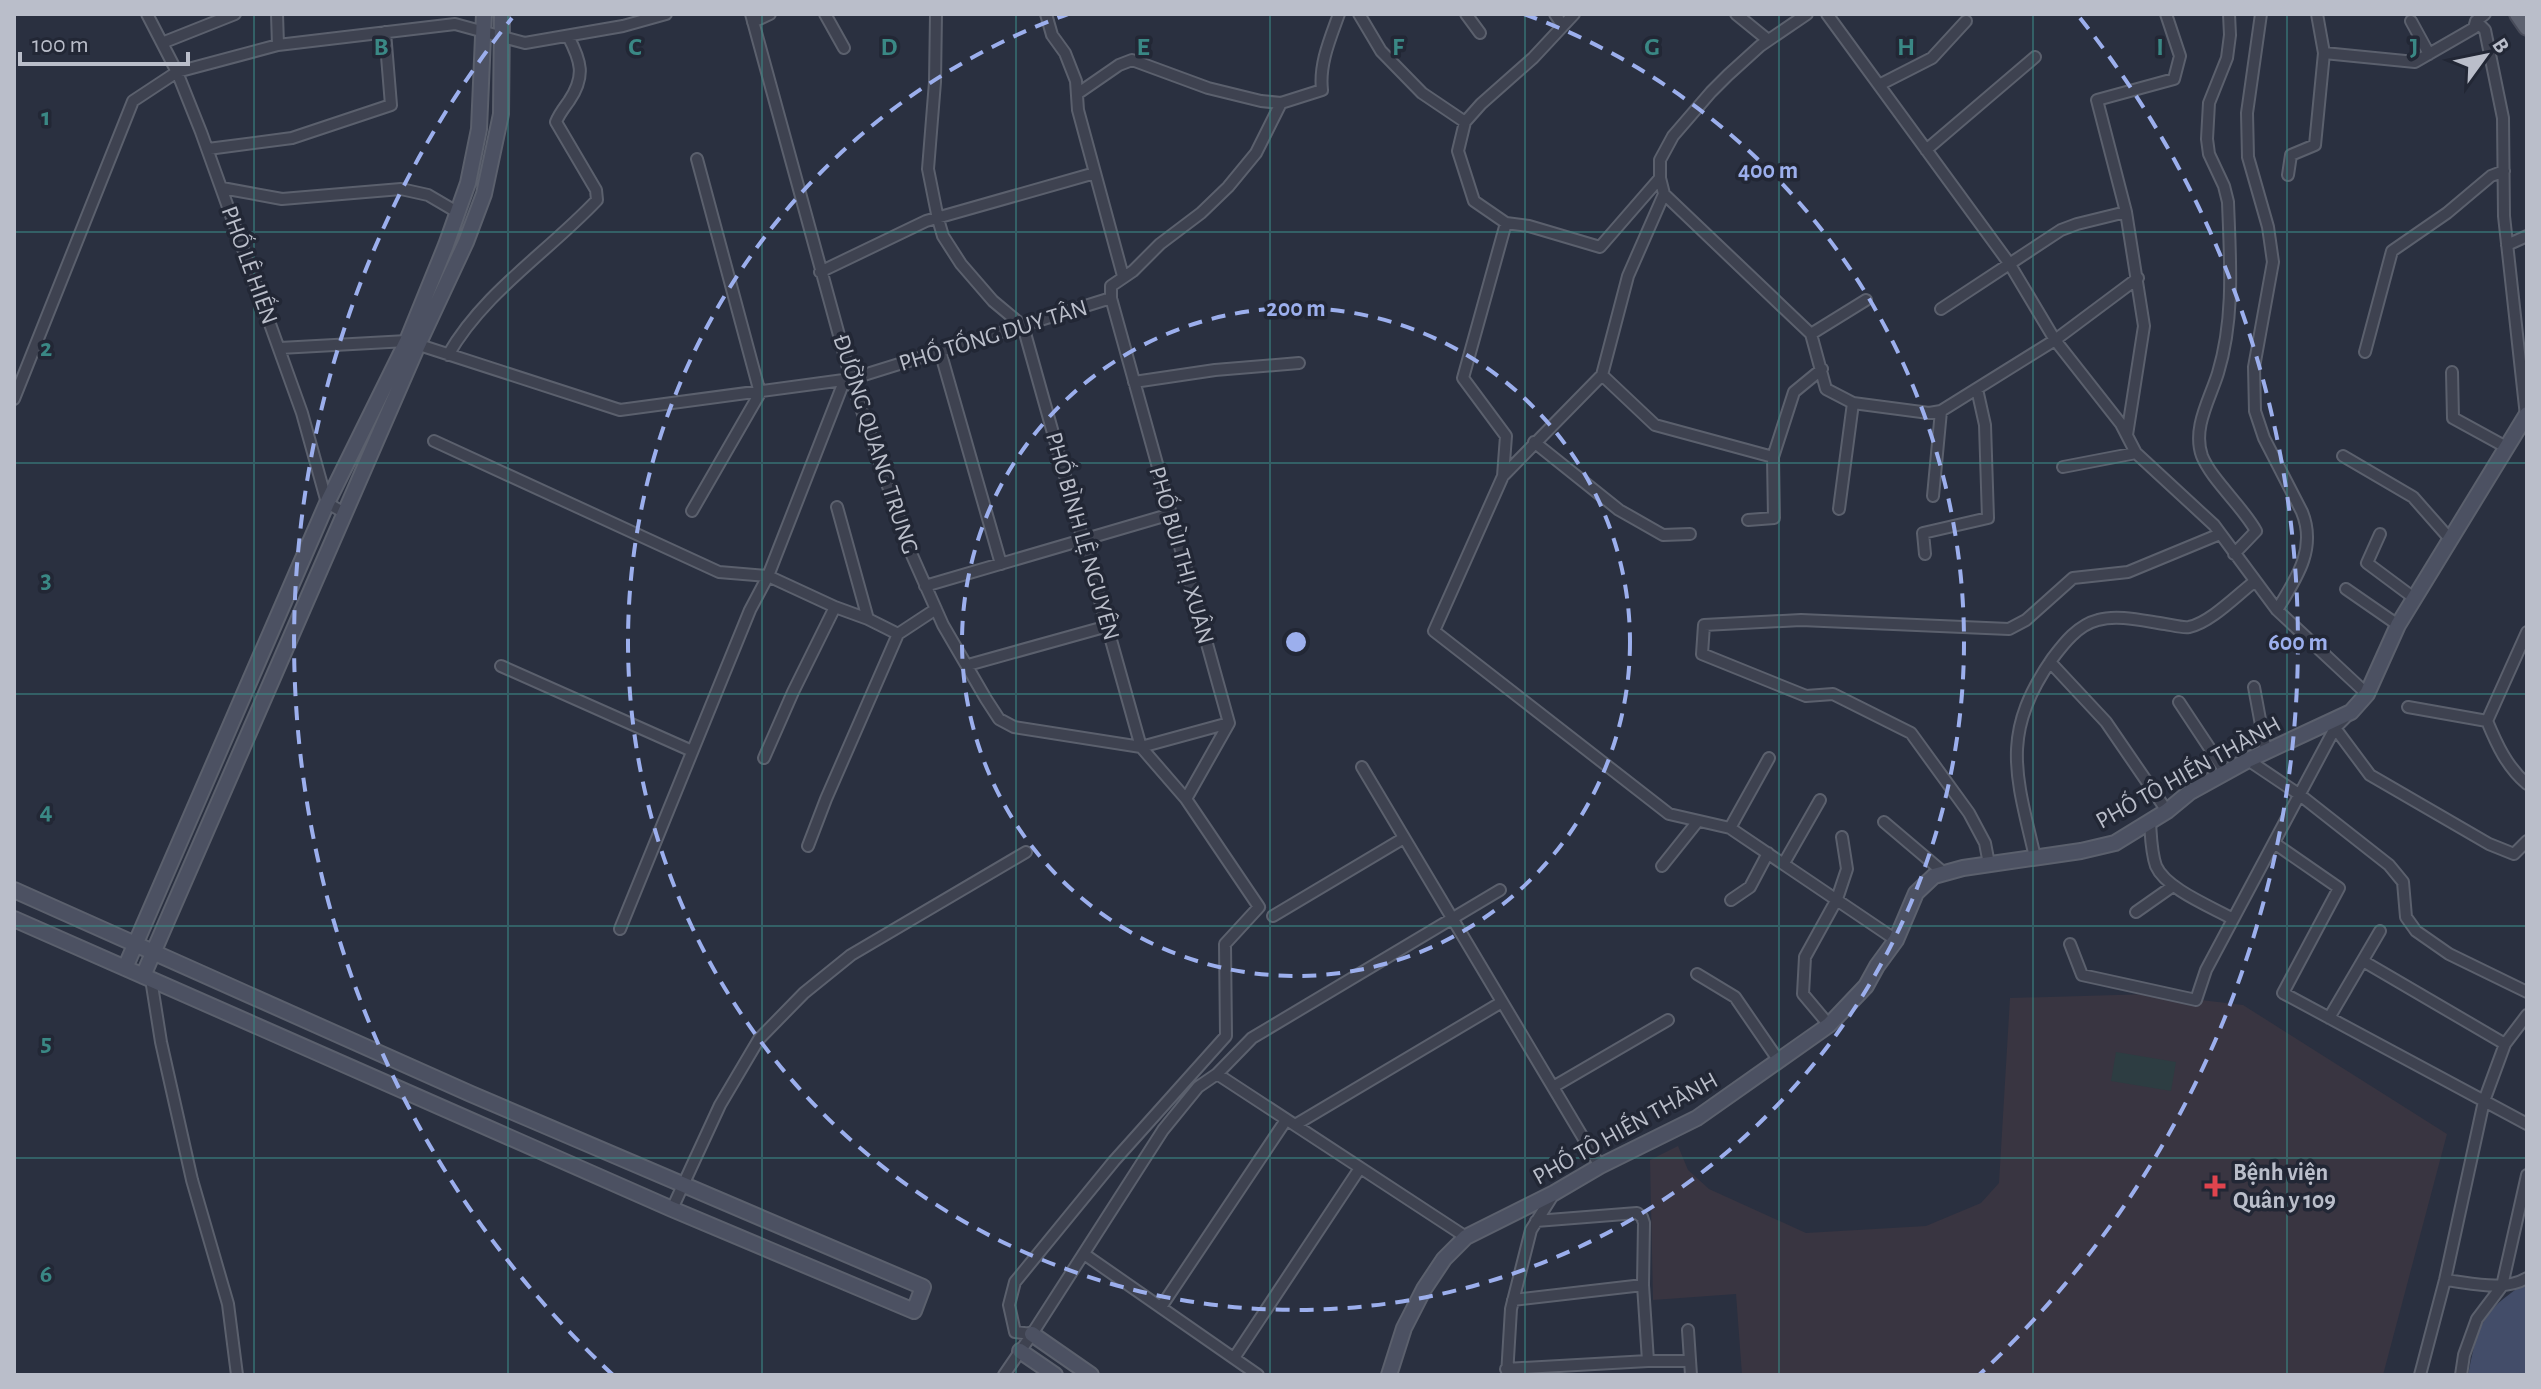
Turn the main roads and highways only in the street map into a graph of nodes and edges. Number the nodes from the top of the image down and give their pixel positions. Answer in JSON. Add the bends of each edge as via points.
{"nodes":[{"id":1,"x":2518,"y":14,"type":"edge"},
{"id":2,"x":2527,"y":27,"type":"edge"}],
"edges":[{"from":1,"to":2,"type":"main road"}]}
